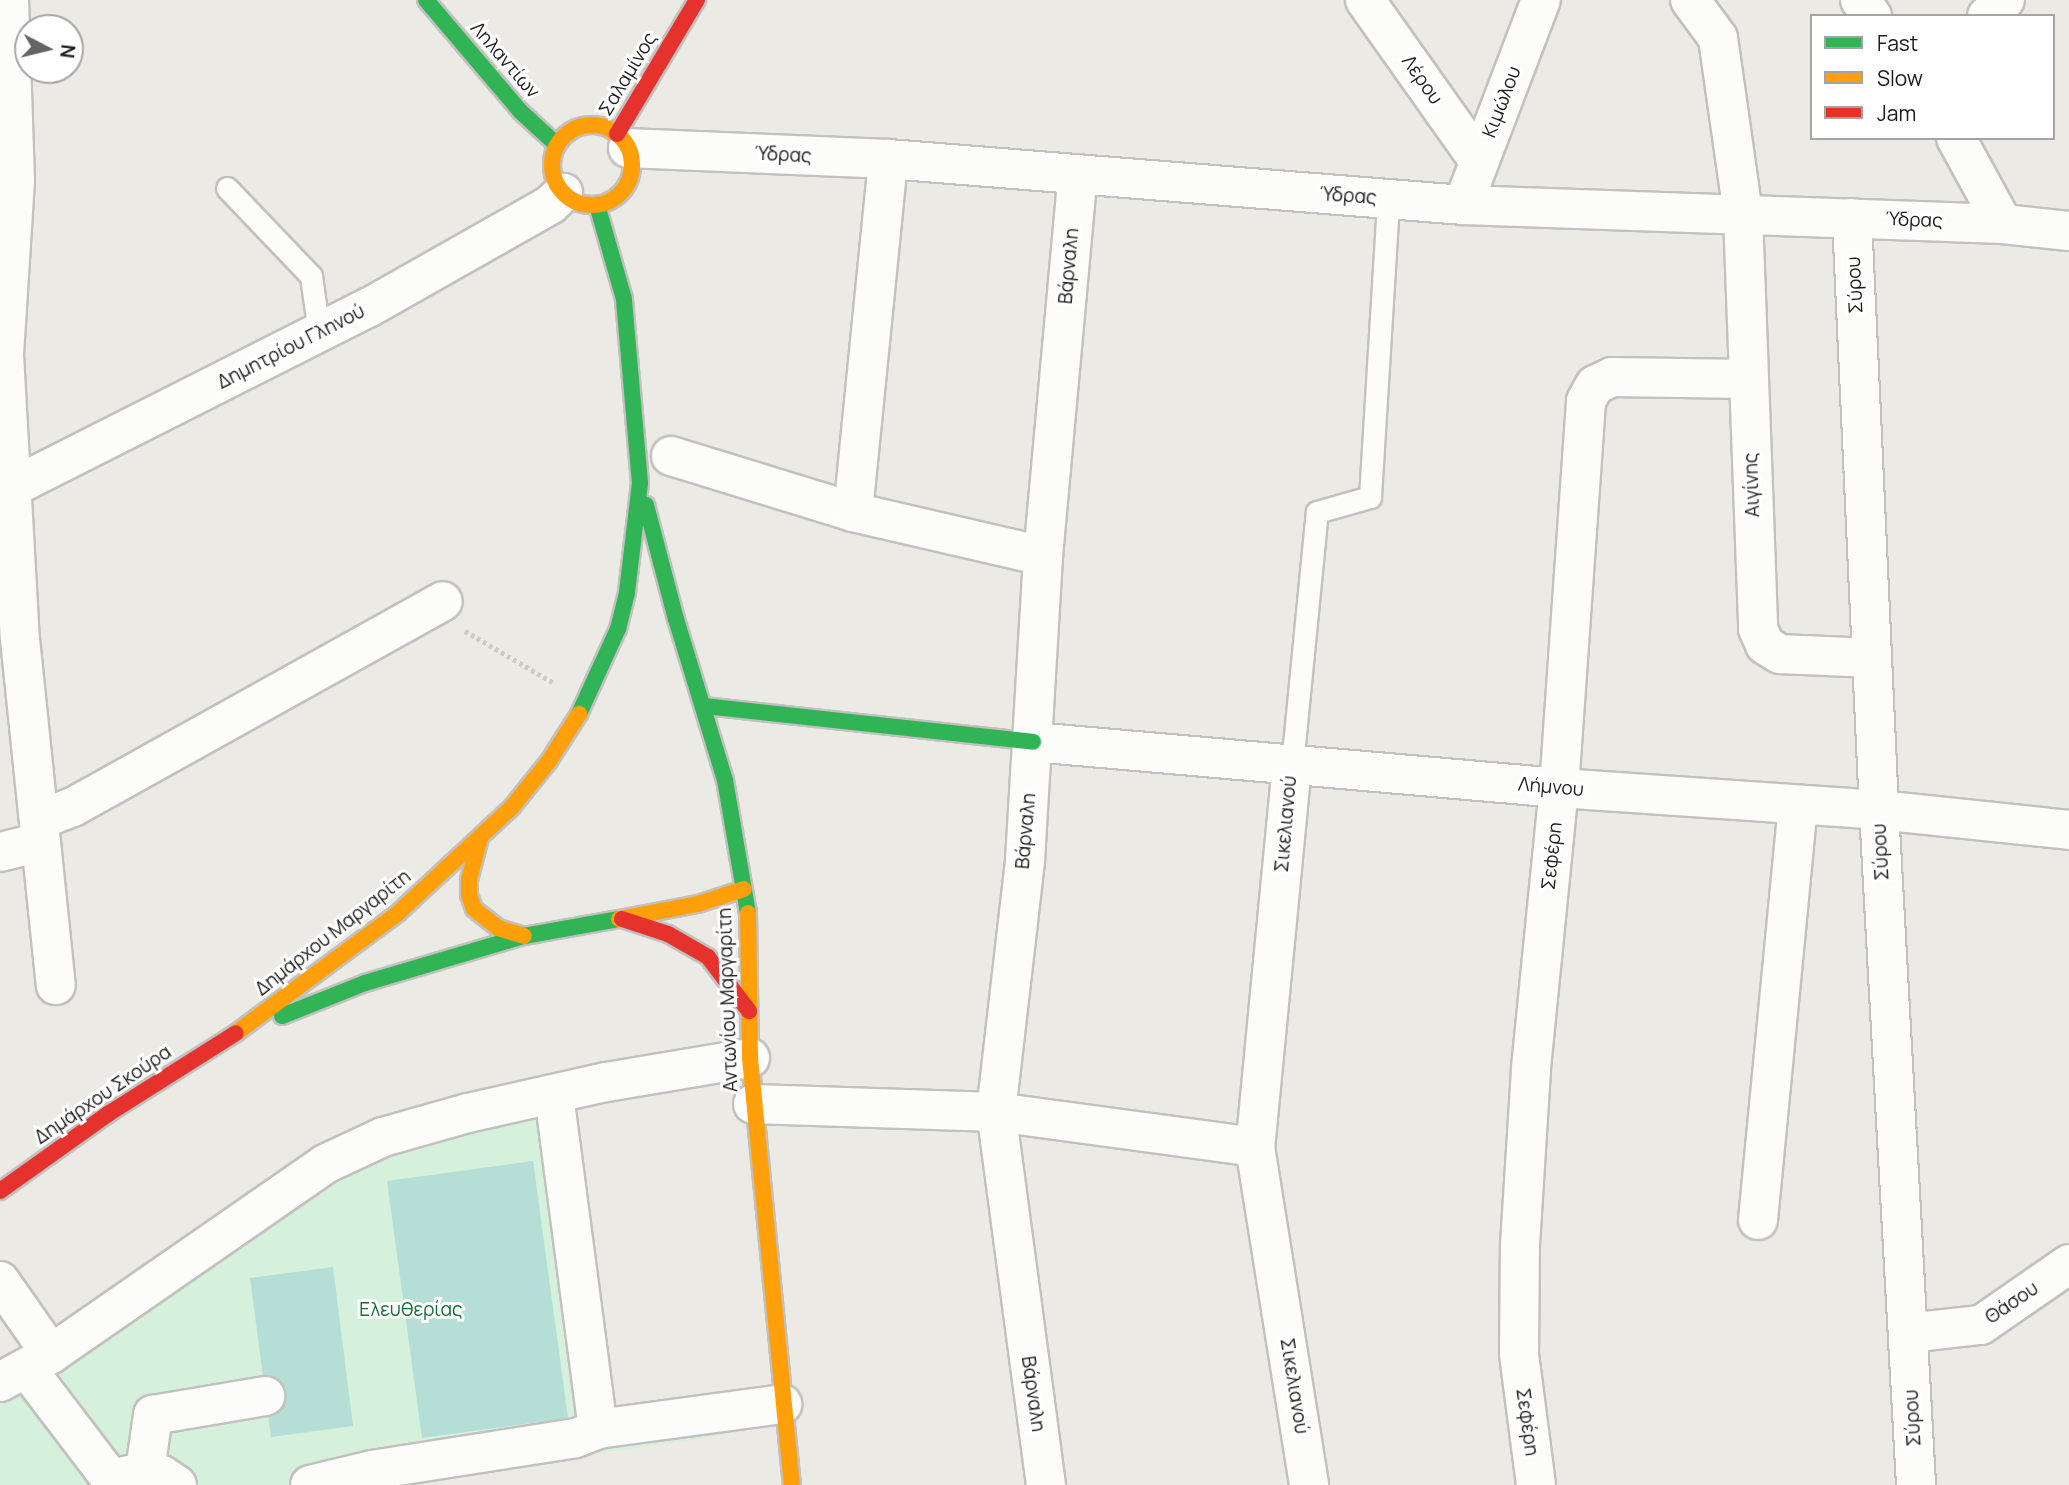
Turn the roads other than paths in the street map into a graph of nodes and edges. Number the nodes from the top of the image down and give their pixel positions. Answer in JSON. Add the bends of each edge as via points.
{"nodes":[{"id":1,"x":9,"y":0,"type":"edge"},
{"id":2,"x":426,"y":0,"type":"edge"},
{"id":3,"x":697,"y":0,"type":"edge"},
{"id":4,"x":1365,"y":0,"type":"edge"},
{"id":5,"x":1541,"y":0,"type":"edge"},
{"id":6,"x":1690,"y":0,"type":"edge"},
{"id":7,"x":2006,"y":0,"type":"edge"},
{"id":8,"x":1989,"y":14,"type":"edge"},
{"id":9,"x":6,"y":69,"type":"edge"},
{"id":10,"x":1957,"y":140,"type":"edge"},
{"id":11,"x":622,"y":141,"type":"junction"},
{"id":12,"x":557,"y":145,"type":"junction"},
{"id":13,"x":888,"y":159,"type":"junction"},
{"id":14,"x":1479,"y":161,"type":"junction"},
{"id":15,"x":1078,"y":174,"type":"junction"},
{"id":16,"x":227,"y":188,"type":"dead end"},
{"id":17,"x":580,"y":199,"type":"junction"},
{"id":18,"x":1388,"y":199,"type":"junction"},
{"id":19,"x":1463,"y":205,"type":"junction"},
{"id":20,"x":1743,"y":214,"type":"junction"},
{"id":21,"x":1852,"y":218,"type":"junction"},
{"id":22,"x":2003,"y":224,"type":"junction"},
{"id":23,"x":2069,"y":231,"type":"edge"},
{"id":24,"x":319,"y":332,"type":"junction"},
{"id":25,"x":1748,"y":379,"type":"junction"},
{"id":26,"x":671,"y":456,"type":"dead end"},
{"id":27,"x":640,"y":482,"type":"junction"},
{"id":28,"x":8,"y":508,"type":"edge"},
{"id":29,"x":853,"y":512,"type":"junction"},
{"id":30,"x":1043,"y":556,"type":"junction"},
{"id":31,"x":436,"y":605,"type":"road end"},
{"id":32,"x":676,"y":619,"type":"junction"},
{"id":33,"x":618,"y":629,"type":"junction"},
{"id":34,"x":1872,"y":658,"type":"junction"},
{"id":35,"x":704,"y":706,"type":"junction"},
{"id":36,"x":1033,"y":742,"type":"junction"},
{"id":37,"x":1292,"y":765,"type":"junction"},
{"id":38,"x":1559,"y":788,"type":"junction"},
{"id":39,"x":1798,"y":805,"type":"junction"},
{"id":40,"x":1879,"y":810,"type":"junction"},
{"id":41,"x":2069,"y":830,"type":"edge"},
{"id":42,"x":40,"y":831,"type":"junction"},
{"id":43,"x":480,"y":838,"type":"junction"},
{"id":44,"x":0,"y":852,"type":"edge"},
{"id":45,"x":744,"y":889,"type":"junction"},
{"id":46,"x":621,"y":919,"type":"junction"},
{"id":47,"x":524,"y":936,"type":"junction"},
{"id":48,"x":56,"y":985,"type":"dead end"},
{"id":49,"x":749,"y":1011,"type":"junction"},
{"id":50,"x":231,"y":1037,"type":"junction"},
{"id":51,"x":750,"y":1058,"type":"junction"},
{"id":52,"x":554,"y":1095,"type":"junction"},
{"id":53,"x":753,"y":1104,"type":"junction"},
{"id":54,"x":996,"y":1112,"type":"junction"},
{"id":55,"x":1255,"y":1147,"type":"junction"},
{"id":56,"x":0,"y":1191,"type":"edge"},
{"id":57,"x":1758,"y":1220,"type":"dead end"},
{"id":58,"x":2069,"y":1264,"type":"edge"},
{"id":59,"x":0,"y":1281,"type":"edge"},
{"id":60,"x":1908,"y":1333,"type":"junction"},
{"id":61,"x":16,"y":1374,"type":"edge"},
{"id":62,"x":265,"y":1396,"type":"dead end"},
{"id":63,"x":782,"y":1404,"type":"junction"},
{"id":64,"x":598,"y":1429,"type":"junction"},
{"id":65,"x":374,"y":1478,"type":"edge"},
{"id":66,"x":136,"y":1481,"type":"edge"},
{"id":67,"x":310,"y":1485,"type":"edge"},
{"id":68,"x":792,"y":1485,"type":"edge"},
{"id":69,"x":1045,"y":1485,"type":"edge"},
{"id":70,"x":1310,"y":1485,"type":"edge"},
{"id":71,"x":1536,"y":1485,"type":"edge"},
{"id":72,"x":1916,"y":1485,"type":"edge"}],
"edges":[{"from":1,"to":9,"type":"street"},
{"from":2,"to":12,"type":"main road","name":"Ληλαντίων","via":[[520,111]]},
{"from":3,"to":11,"type":"main road","name":"Σαλαμίνος"},
{"from":4,"to":14,"type":"street","name":"Λέρου"},
{"from":5,"to":14,"type":"street","name":"Κιμώλου"},
{"from":6,"to":20,"type":"street","name":"Αιγίνης","via":[[1718,38]]},
{"from":7,"to":8,"type":"street"},
{"from":9,"to":28,"type":"street","via":[[15,180],[4,355]]},
{"from":10,"to":22,"type":"street"},
{"from":11,"to":12,"type":"main road","via":[[592,124],[578,127]]},
{"from":11,"to":13,"type":"street","name":"Ύδρας"},
{"from":11,"to":17,"type":"main road","via":[[632,172],[627,184],[610,201]]},
{"from":12,"to":17,"type":"main road","name":"Δημάρχου Μαργαρίτη","via":[[552,171]]},
{"from":13,"to":15,"type":"street","name":"Ύδρας"},
{"from":13,"to":29,"type":"street"},
{"from":14,"to":19,"type":"street","name":"Κιμώλου"},
{"from":15,"to":18,"type":"street","name":"Ύδρας"},
{"from":15,"to":30,"type":"street","name":"Βάρναλη"},
{"from":16,"to":24,"type":"lane","via":[[311,276]]},
{"from":17,"to":24,"type":"street","name":"Δημητρίου Γληνού","via":[[550,205]]},
{"from":17,"to":27,"type":"main road","name":"Δημάρχου Μαργαρίτη","via":[[624,299]]},
{"from":18,"to":19,"type":"street","name":"Ύδρας"},
{"from":18,"to":37,"type":"lane","name":"Σικελιανού","via":[[1370,497],[1317,512]]},
{"from":19,"to":20,"type":"street","name":"Ύδρας"},
{"from":20,"to":21,"type":"street","name":"Ύδρας"},
{"from":20,"to":25,"type":"street","name":"Αιγίνης"},
{"from":21,"to":22,"type":"street","name":"Ύδρας"},
{"from":21,"to":34,"type":"street","name":"Σύρου"},
{"from":22,"to":23,"type":"street","name":"Ύδρας"},
{"from":24,"to":28,"type":"street","name":"Δημητρίου Γληνού"},
{"from":25,"to":34,"type":"street","name":"Αιγίνης","via":[[1759,635],[1770,649],[1786,655]]},
{"from":25,"to":38,"type":"street","name":"Σεφέρη","via":[[1612,377],[1589,392]]},
{"from":26,"to":29,"type":"street"},
{"from":27,"to":32,"type":"main road","name":"Αντωνίου Μαργαρίτη"},
{"from":27,"to":33,"type":"main road","name":"Δημάρχου Μαργαρίτη"},
{"from":28,"to":42,"type":"street"},
{"from":29,"to":30,"type":"street"},
{"from":30,"to":36,"type":"street","name":"Βάρναλη"},
{"from":31,"to":42,"type":"street","via":[[73,807]]},
{"from":32,"to":33,"type":"main road","via":[[648,615]]},
{"from":32,"to":35,"type":"main road","name":"Αντωνίου Μαργαρίτη"},
{"from":33,"to":43,"type":"main road","name":"Δημάρχου Μαργαρίτη","via":[[587,702],[550,761]]},
{"from":34,"to":40,"type":"street","name":"Σύρου"},
{"from":35,"to":36,"type":"main road"},
{"from":35,"to":45,"type":"main road","name":"Αντωνίου Μαργαρίτη","via":[[725,780]]},
{"from":36,"to":37,"type":"street","name":"Λήμνου"},
{"from":36,"to":54,"type":"street","name":"Βάρναλη","via":[[1025,860]]},
{"from":37,"to":38,"type":"street","name":"Λήμνου"},
{"from":37,"to":55,"type":"street","name":"Σικελιανού"},
{"from":38,"to":39,"type":"street","name":"Λήμνου"},
{"from":38,"to":71,"type":"street","name":"Σεφέρη","via":[[1531,1068],[1520,1245],[1519,1354]]},
{"from":39,"to":40,"type":"street","name":"Λήμνου"},
{"from":39,"to":57,"type":"street"},
{"from":40,"to":41,"type":"street","name":"Λήμνου"},
{"from":40,"to":60,"type":"street","name":"Σύρου"},
{"from":42,"to":44,"type":"street"},
{"from":42,"to":48,"type":"street"},
{"from":43,"to":47,"type":"main road","via":[[469,880],[474,909],[498,928]]},
{"from":43,"to":50,"type":"main road","name":"Δημάρχου Μαργαρίτη","via":[[398,913]]},
{"from":45,"to":46,"type":"main road","via":[[698,904]]},
{"from":45,"to":49,"type":"main road","name":"Αντωνίου Μαργαρίτη","via":[[749,918]]},
{"from":46,"to":47,"type":"main road"},
{"from":46,"to":49,"type":"main road","via":[[668,934],[708,957]]},
{"from":47,"to":50,"type":"main road","via":[[365,983]]},
{"from":49,"to":51,"type":"main road","name":"Αντωνίου Μαργαρίτη"},
{"from":50,"to":56,"type":"main road","name":"Δημάρχου Σκούρα","via":[[108,1114]]},
{"from":51,"to":52,"type":"street"},
{"from":51,"to":53,"type":"main road","name":"Αντωνίου Μαργαρίτη"},
{"from":52,"to":61,"type":"street","via":[[468,1113],[383,1138],[325,1164]]},
{"from":52,"to":64,"type":"street"},
{"from":53,"to":54,"type":"street"},
{"from":53,"to":63,"type":"main road","name":"Αντωνίου Μαργαρίτη"},
{"from":54,"to":55,"type":"street"},
{"from":54,"to":69,"type":"street","name":"Βάρναλη"},
{"from":55,"to":70,"type":"street","name":"Σικελιανού"},
{"from":58,"to":60,"type":"street","name":"Θάσου","via":[[1981,1325]]},
{"from":59,"to":61,"type":"street"},
{"from":60,"to":72,"type":"street","name":"Σύρου"},
{"from":61,"to":66,"type":"street"},
{"from":62,"to":66,"type":"street","via":[[153,1415]]},
{"from":63,"to":64,"type":"street"},
{"from":63,"to":68,"type":"main road","name":"Αντωνίου Μαργαρίτη"},
{"from":64,"to":65,"type":"street","via":[[576,1438],[497,1439]]},
{"from":65,"to":67,"type":"street"}]}
